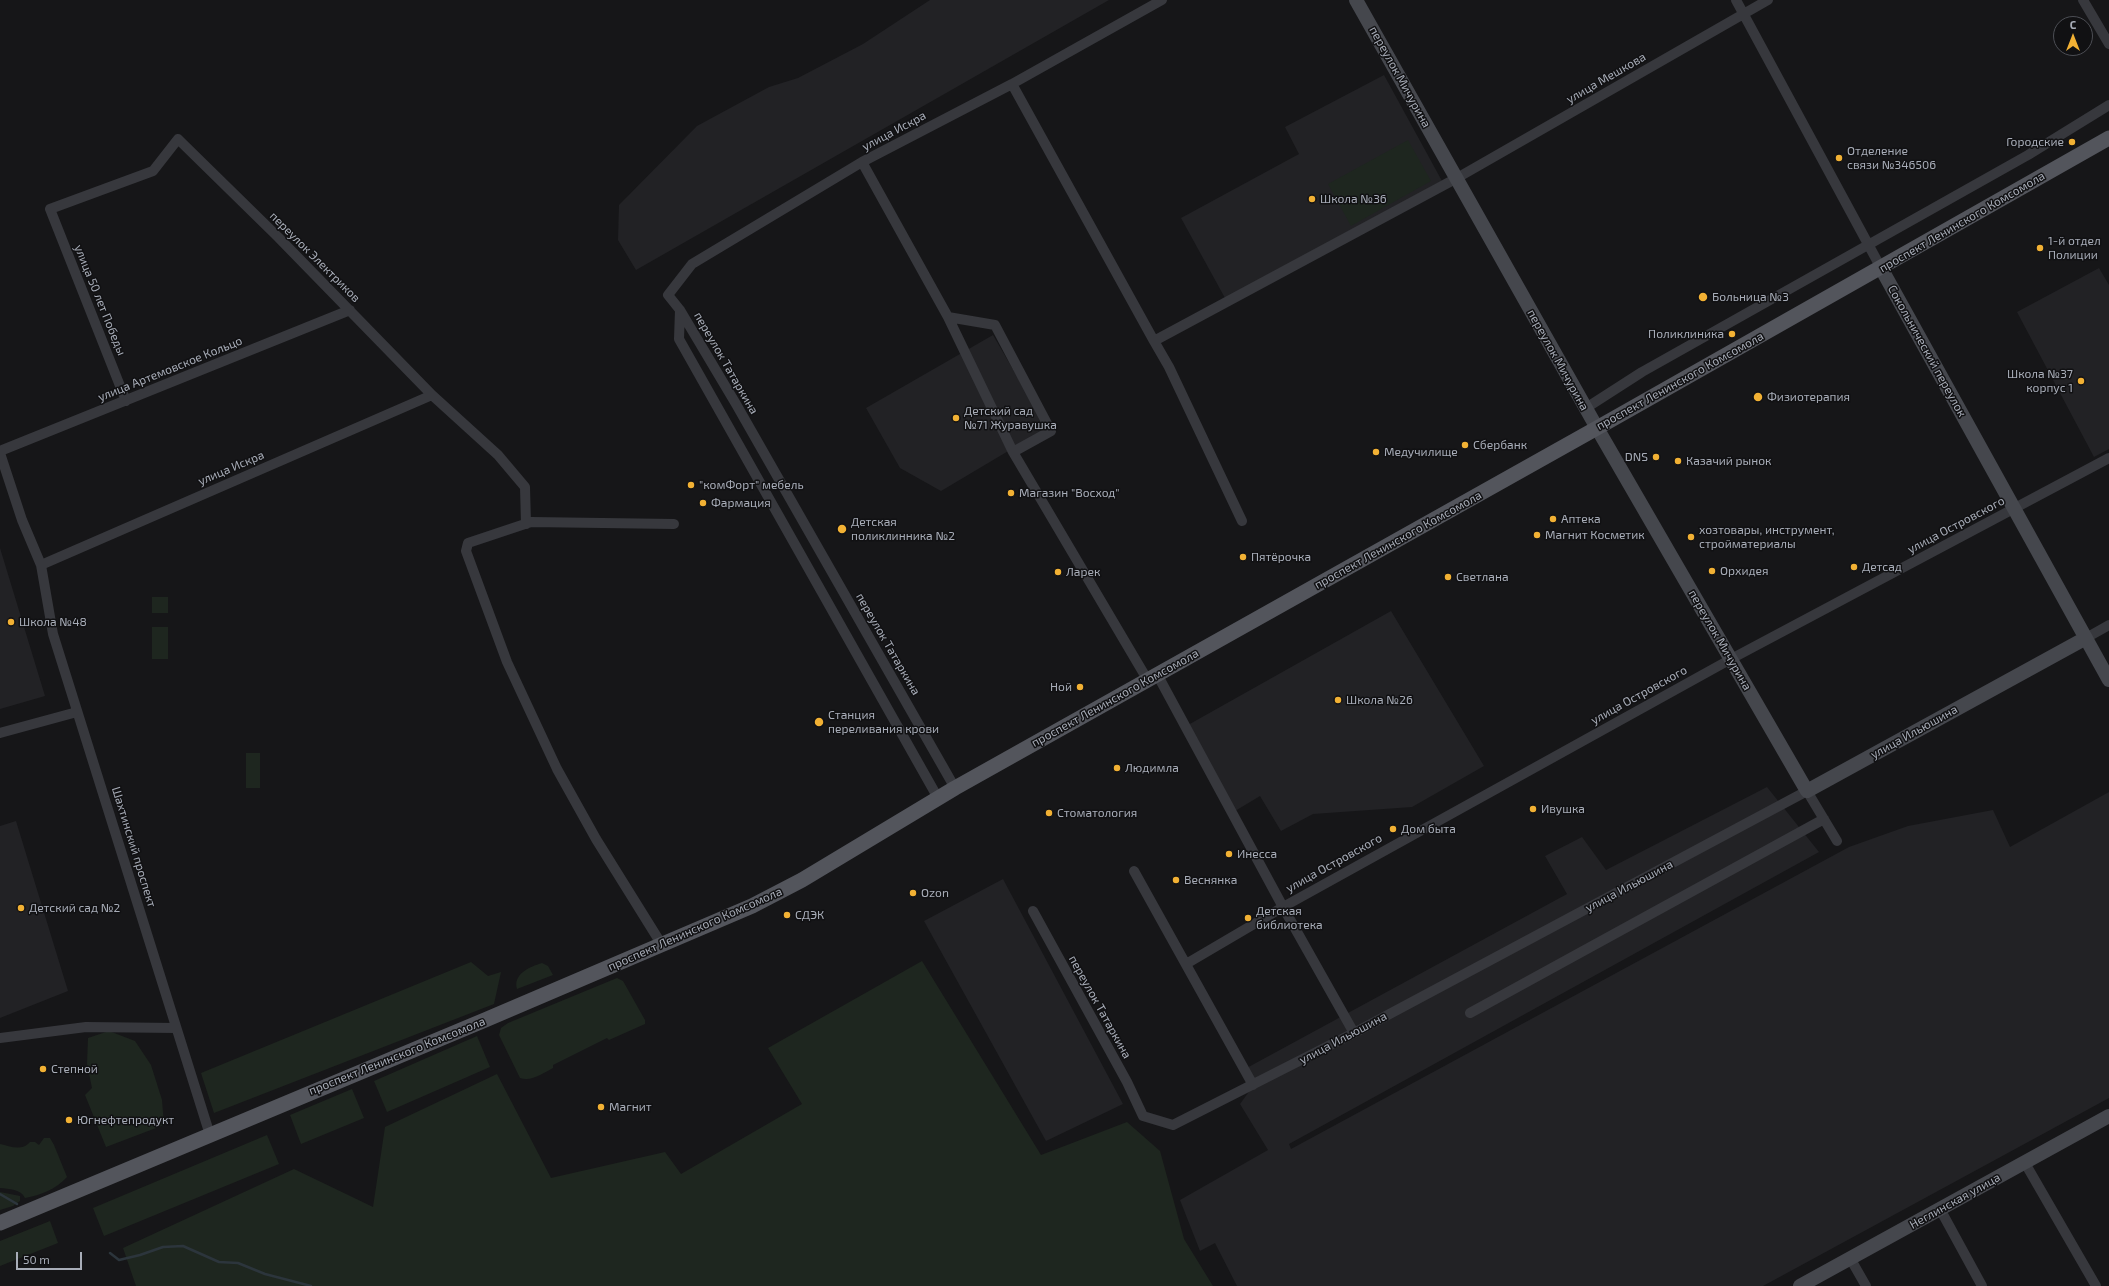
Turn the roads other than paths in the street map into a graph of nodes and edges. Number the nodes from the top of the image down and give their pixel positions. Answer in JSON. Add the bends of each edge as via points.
{"nodes":[{"id":1,"x":1162,"y":0,"type":"edge"},
{"id":2,"x":1356,"y":0,"type":"edge"},
{"id":3,"x":1736,"y":0,"type":"edge"},
{"id":4,"x":1768,"y":0,"type":"edge"},
{"id":5,"x":2083,"y":0,"type":"edge"},
{"id":6,"x":1744,"y":14,"type":"junction"},
{"id":7,"x":2109,"y":44,"type":"edge"},
{"id":8,"x":1012,"y":84,"type":"junction"},
{"id":9,"x":2109,"y":105,"type":"edge"},
{"id":10,"x":2109,"y":138,"type":"edge"},
{"id":11,"x":862,"y":162,"type":"junction"},
{"id":12,"x":1457,"y":178,"type":"junction"},
{"id":13,"x":50,"y":209,"type":"joint"},
{"id":14,"x":1869,"y":245,"type":"junction"},
{"id":15,"x":1881,"y":268,"type":"junction"},
{"id":16,"x":350,"y":310,"type":"junction"},
{"id":17,"x":680,"y":310,"type":"junction"},
{"id":18,"x":948,"y":317,"type":"junction"},
{"id":19,"x":1154,"y":341,"type":"junction"},
{"id":20,"x":432,"y":395,"type":"junction"},
{"id":21,"x":126,"y":401,"type":"junction"},
{"id":22,"x":1586,"y":408,"type":"junction"},
{"id":23,"x":1597,"y":428,"type":"junction"},
{"id":24,"x":0,"y":452,"type":"edge"},
{"id":25,"x":1014,"y":452,"type":"junction"},
{"id":26,"x":2109,"y":458,"type":"edge"},
{"id":27,"x":2014,"y":509,"type":"junction"},
{"id":28,"x":1242,"y":521,"type":"dead end"},
{"id":29,"x":526,"y":524,"type":"junction"},
{"id":30,"x":674,"y":524,"type":"dead end"},
{"id":31,"x":41,"y":565,"type":"junction"},
{"id":32,"x":2109,"y":625,"type":"edge"},
{"id":33,"x":2086,"y":638,"type":"junction"},
{"id":34,"x":1731,"y":659,"type":"junction"},
{"id":35,"x":1152,"y":677,"type":"junction"},
{"id":36,"x":2109,"y":680,"type":"edge"},
{"id":37,"x":77,"y":712,"type":"junction"},
{"id":38,"x":0,"y":733,"type":"edge"},
{"id":39,"x":955,"y":788,"type":"junction"},
{"id":40,"x":1808,"y":791,"type":"junction"},
{"id":41,"x":938,"y":798,"type":"junction"},
{"id":42,"x":1824,"y":819,"type":"junction"},
{"id":43,"x":1837,"y":841,"type":"dead end"},
{"id":44,"x":1134,"y":871,"type":"dead end"},
{"id":45,"x":1283,"y":907,"type":"junction"},
{"id":46,"x":1033,"y":911,"type":"dead end"},
{"id":47,"x":662,"y":945,"type":"junction"},
{"id":48,"x":1186,"y":964,"type":"junction"},
{"id":49,"x":1470,"y":1013,"type":"dead end"},
{"id":50,"x":176,"y":1028,"type":"junction"},
{"id":51,"x":1354,"y":1033,"type":"junction"},
{"id":52,"x":0,"y":1038,"type":"edge"},
{"id":53,"x":1253,"y":1084,"type":"junction"},
{"id":54,"x":1142,"y":1116,"type":"joint"},
{"id":55,"x":2109,"y":1116,"type":"edge"},
{"id":56,"x":210,"y":1135,"type":"junction"},
{"id":57,"x":2025,"y":1163,"type":"junction"},
{"id":58,"x":1940,"y":1209,"type":"junction"},
{"id":59,"x":0,"y":1222,"type":"edge"},
{"id":60,"x":1850,"y":1258,"type":"junction"},
{"id":61,"x":1800,"y":1286,"type":"edge"},
{"id":62,"x":1866,"y":1286,"type":"edge"},
{"id":63,"x":1982,"y":1286,"type":"edge"},
{"id":64,"x":2096,"y":1286,"type":"edge"}],
"edges":[{"from":1,"to":8,"type":"street","name":"улица Искра"},
{"from":2,"to":12,"type":"street","name":"переулок Мичурина"},
{"from":3,"to":6,"type":"street","name":"Сокольнический переулок"},
{"from":4,"to":6,"type":"street","name":"улица Мешкова"},
{"from":5,"to":7,"type":"street"},
{"from":6,"to":12,"type":"street","name":"улица Мешкова"},
{"from":6,"to":14,"type":"street","name":"Сокольнический переулок"},
{"from":8,"to":11,"type":"street","name":"улица Искра"},
{"from":8,"to":19,"type":"street"},
{"from":9,"to":14,"type":"street","via":[[2028,155]]},
{"from":10,"to":15,"type":"main road","name":"проспект Ленинского Комсомола"},
{"from":11,"to":17,"type":"street","name":"улица Искра","via":[[692,264],[668,295]]},
{"from":11,"to":18,"type":"street"},
{"from":12,"to":19,"type":"street","name":"улица Мешкова"},
{"from":12,"to":22,"type":"street","name":"переулок Мичурина"},
{"from":13,"to":16,"type":"street","name":"переулок Электриков","via":[[153,171],[178,139]]},
{"from":13,"to":21,"type":"street","name":"улица 50 лет Победы"},
{"from":14,"to":15,"type":"street","name":"Сокольнический переулок"},
{"from":14,"to":22,"type":"street","via":[[1642,372]]},
{"from":15,"to":23,"type":"main road","name":"проспект Ленинского Комсомола"},
{"from":15,"to":27,"type":"street","name":"Сокольнический переулок"},
{"from":16,"to":20,"type":"street","name":"переулок Электриков"},
{"from":16,"to":21,"type":"street","name":"улица Артемовское Кольцо"},
{"from":17,"to":39,"type":"street","name":"переулок Татаркина"},
{"from":17,"to":41,"type":"street","name":"переулок Татаркина","via":[[678,339]]},
{"from":18,"to":25,"type":"street"},
{"from":18,"to":25,"type":"street","via":[[995,325],[1051,432]]},
{"from":19,"to":28,"type":"street","via":[[1169,367]]},
{"from":20,"to":29,"type":"street","name":"переулок Электриков","via":[[498,455],[525,487]]},
{"from":20,"to":31,"type":"street","name":"улица Искра"},
{"from":21,"to":24,"type":"street","name":"улица Артемовское Кольцо"},
{"from":22,"to":23,"type":"street","name":"переулок Мичурина"},
{"from":23,"to":34,"type":"street","name":"переулок Мичурина"},
{"from":23,"to":35,"type":"main road","name":"проспект Ленинского Комсомола"},
{"from":24,"to":31,"type":"street","name":"Шахтинский проспект","via":[[22,520]]},
{"from":25,"to":35,"type":"street"},
{"from":26,"to":27,"type":"street","name":"улица Островского"},
{"from":27,"to":33,"type":"street","name":"Сокольнический переулок"},
{"from":27,"to":34,"type":"street","name":"улица Островского"},
{"from":29,"to":30,"type":"street"},
{"from":29,"to":47,"type":"street","via":[[468,543],[468,560],[508,662],[557,769],[596,839]]},
{"from":31,"to":37,"type":"street","name":"Шахтинский проспект","via":[[53,634]]},
{"from":32,"to":33,"type":"street","name":"улица Ильюшина"},
{"from":33,"to":36,"type":"street","name":"Сокольнический переулок"},
{"from":33,"to":40,"type":"street","name":"улица Ильюшина"},
{"from":34,"to":40,"type":"street","name":"переулок Мичурина"},
{"from":34,"to":45,"type":"street","name":"улица Островского"},
{"from":35,"to":39,"type":"main road","name":"проспект Ленинского Комсомола"},
{"from":35,"to":45,"type":"street"},
{"from":37,"to":38,"type":"street"},
{"from":37,"to":50,"type":"street","name":"Шахтинский проспект"},
{"from":39,"to":41,"type":"main road","name":"проспект Ленинского Комсомола"},
{"from":40,"to":42,"type":"street","name":"переулок Мичурина"},
{"from":40,"to":51,"type":"street","name":"улица Ильюшина"},
{"from":41,"to":47,"type":"main road","name":"проспект Ленинского Комсомола","via":[[802,880],[752,906]]},
{"from":42,"to":43,"type":"street","name":"переулок Мичурина"},
{"from":42,"to":49,"type":"street"},
{"from":44,"to":48,"type":"street"},
{"from":45,"to":48,"type":"street","name":"улица Островского"},
{"from":45,"to":51,"type":"street"},
{"from":46,"to":54,"type":"street","name":"переулок Татаркина","via":[[1127,1082]]},
{"from":47,"to":56,"type":"main road","name":"проспект Ленинского Комсомола"},
{"from":48,"to":53,"type":"street"},
{"from":50,"to":52,"type":"street","via":[[86,1027]]},
{"from":50,"to":56,"type":"street","name":"Шахтинский проспект"},
{"from":51,"to":53,"type":"street","name":"улица Ильюшина"},
{"from":53,"to":54,"type":"street","name":"улица Ильюшина","via":[[1173,1125]]},
{"from":55,"to":57,"type":"street","name":"Неглинская улица"},
{"from":56,"to":59,"type":"main road","name":"проспект Ленинского Комсомола"},
{"from":57,"to":58,"type":"street","name":"Неглинская улица"},
{"from":57,"to":64,"type":"street"},
{"from":58,"to":60,"type":"street","name":"Неглинская улица"},
{"from":58,"to":63,"type":"street"},
{"from":60,"to":61,"type":"street","name":"Неглинская улица"},
{"from":60,"to":62,"type":"street"}]}
